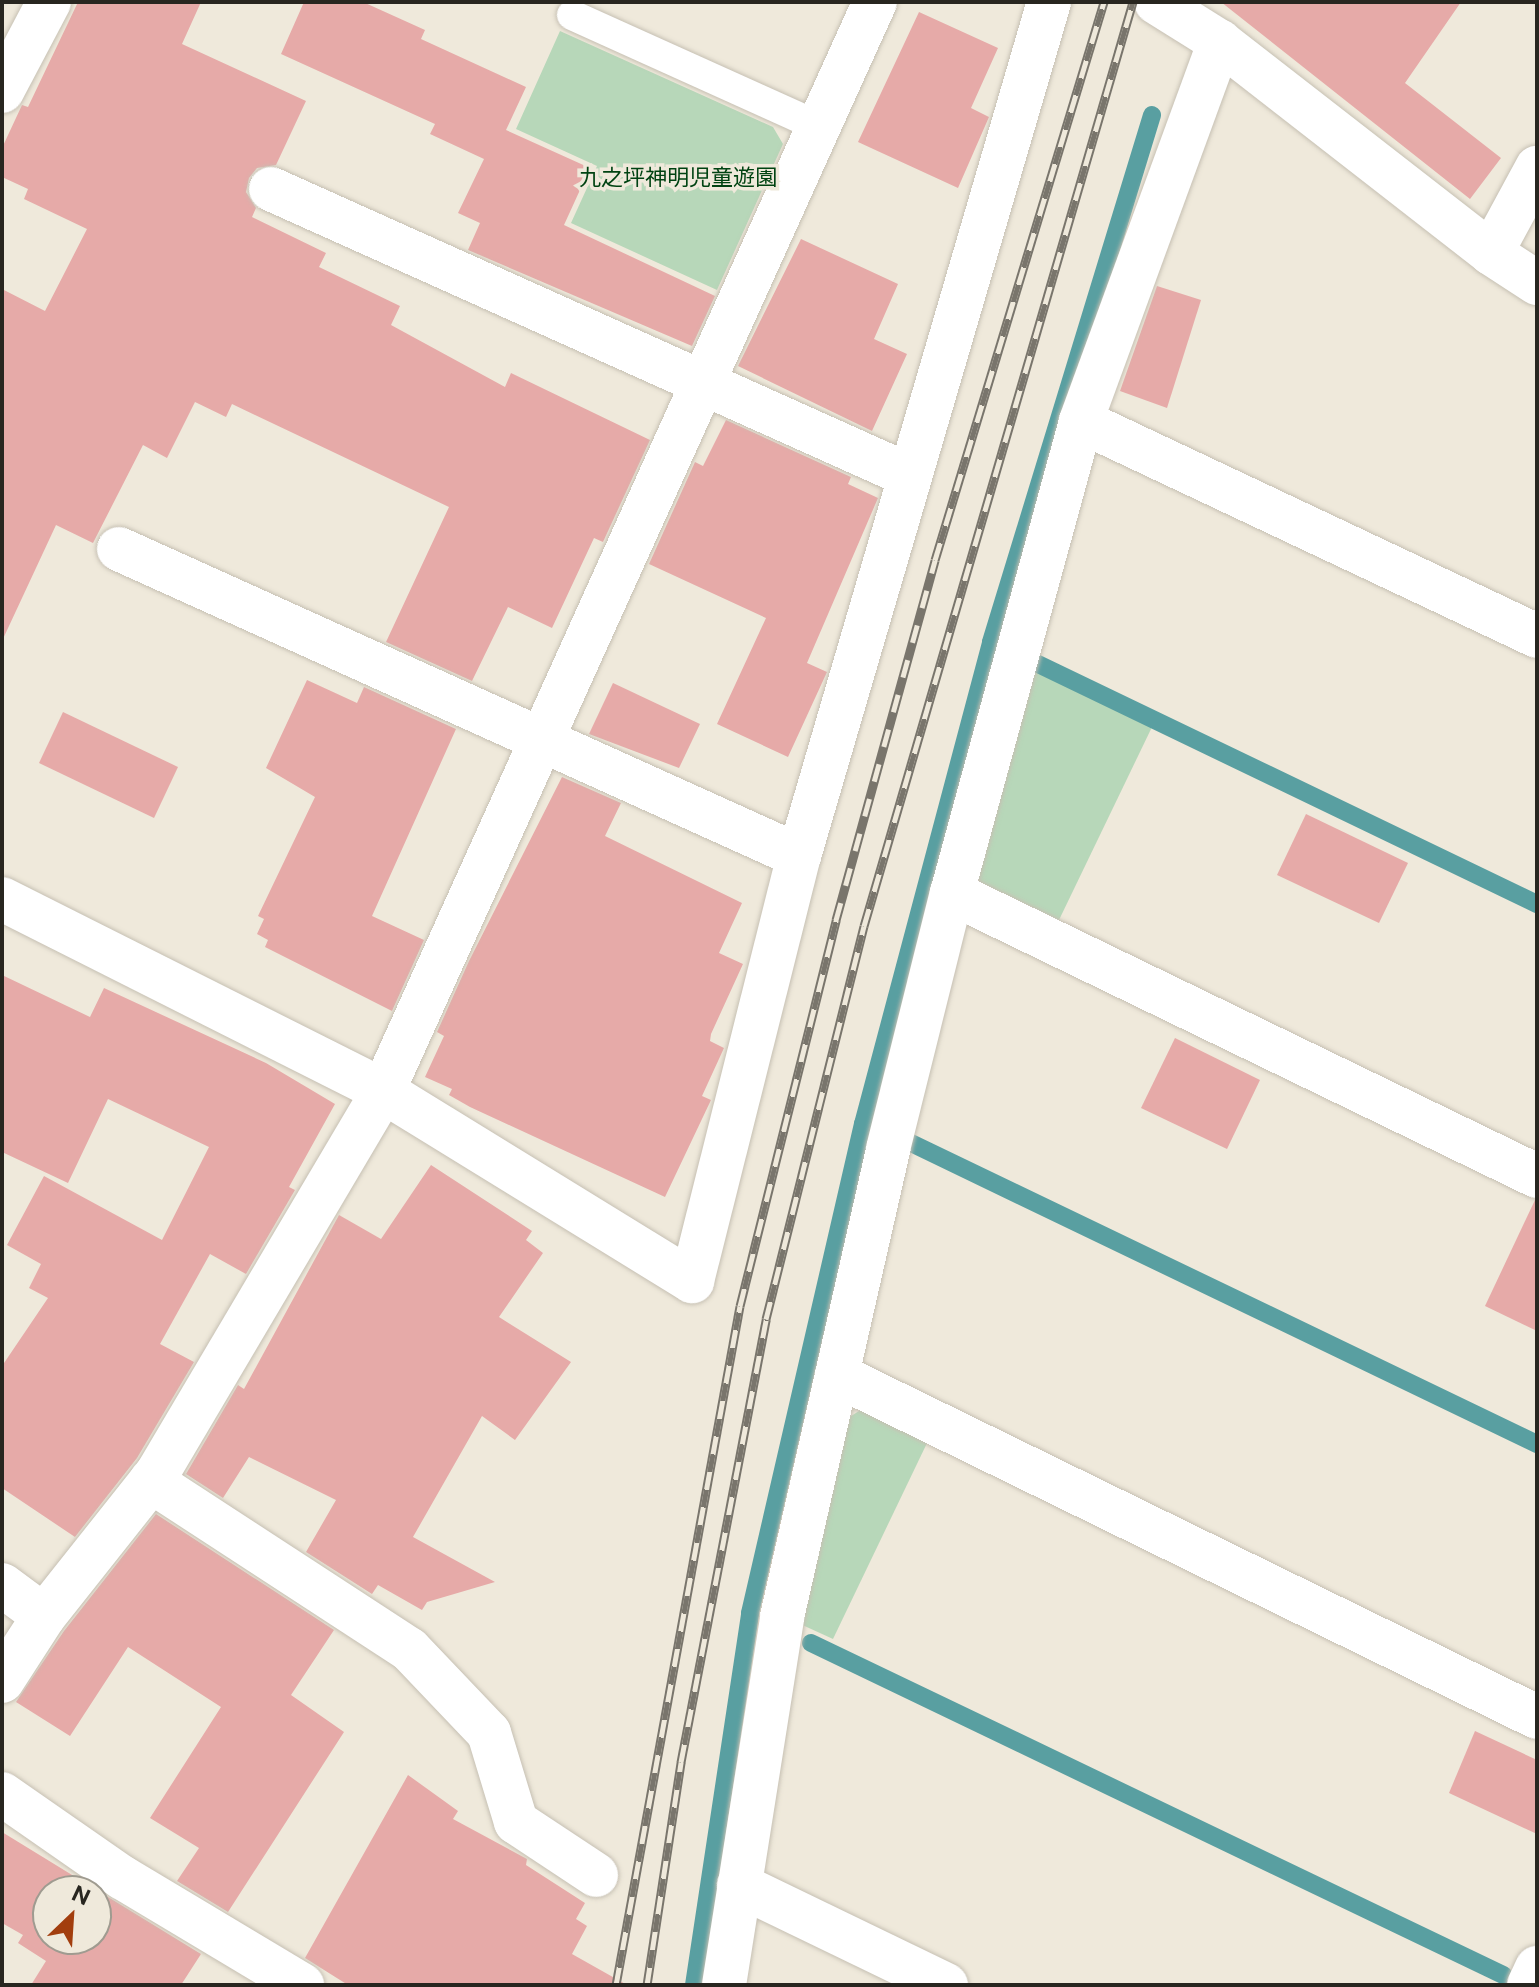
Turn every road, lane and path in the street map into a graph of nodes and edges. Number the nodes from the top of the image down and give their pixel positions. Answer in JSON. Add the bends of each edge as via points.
{"nodes":[{"id":1,"x":49,"y":2,"type":"edge"},
{"id":2,"x":875,"y":2,"type":"edge"},
{"id":3,"x":1049,"y":2,"type":"edge"},
{"id":4,"x":1156,"y":2,"type":"edge"},
{"id":5,"x":572,"y":15,"type":"dead end"},
{"id":6,"x":1220,"y":42,"type":"junction"},
{"id":7,"x":2,"y":91,"type":"edge"},
{"id":8,"x":818,"y":126,"type":"junction"},
{"id":9,"x":1537,"y":168,"type":"edge"},
{"id":10,"x":271,"y":189,"type":"dead end"},
{"id":11,"x":1491,"y":253,"type":"junction"},
{"id":12,"x":1537,"y":283,"type":"edge"},
{"id":13,"x":700,"y":383,"type":"junction"},
{"id":14,"x":1081,"y":421,"type":"junction"},
{"id":15,"x":908,"y":475,"type":"junction"},
{"id":16,"x":119,"y":549,"type":"dead end"},
{"id":17,"x":1537,"y":636,"type":"edge"},
{"id":18,"x":540,"y":739,"type":"junction"},
{"id":19,"x":799,"y":856,"type":"junction"},
{"id":20,"x":952,"y":893,"type":"junction"},
{"id":21,"x":2,"y":899,"type":"edge"},
{"id":22,"x":383,"y":1091,"type":"junction"},
{"id":23,"x":1537,"y":1176,"type":"edge"},
{"id":24,"x":837,"y":1375,"type":"junction"},
{"id":25,"x":151,"y":1481,"type":"junction"},
{"id":26,"x":2,"y":1585,"type":"edge"},
{"id":27,"x":44,"y":1616,"type":"junction"},
{"id":28,"x":2,"y":1681,"type":"edge"},
{"id":29,"x":1537,"y":1717,"type":"edge"},
{"id":30,"x":2,"y":1794,"type":"edge"},
{"id":31,"x":596,"y":1875,"type":"dead end"},
{"id":32,"x":739,"y":1885,"type":"junction"},
{"id":33,"x":1537,"y":1968,"type":"edge"},
{"id":34,"x":302,"y":1985,"type":"edge"},
{"id":35,"x":724,"y":1985,"type":"edge"},
{"id":36,"x":946,"y":1985,"type":"edge"},
{"id":37,"x":1529,"y":1985,"type":"edge"}],
"edges":[{"from":1,"to":7,"type":"street"},
{"from":2,"to":8,"type":"street"},
{"from":3,"to":15,"type":"street"},
{"from":4,"to":6,"type":"street"},
{"from":5,"to":8,"type":"lane"},
{"from":6,"to":11,"type":"street"},
{"from":6,"to":14,"type":"street"},
{"from":8,"to":13,"type":"street"},
{"from":9,"to":11,"type":"street"},
{"from":10,"to":13,"type":"street"},
{"from":11,"to":12,"type":"street"},
{"from":13,"to":15,"type":"street"},
{"from":13,"to":18,"type":"street"},
{"from":14,"to":17,"type":"street"},
{"from":14,"to":20,"type":"street"},
{"from":15,"to":19,"type":"street"},
{"from":16,"to":18,"type":"street"},
{"from":18,"to":19,"type":"street"},
{"from":18,"to":22,"type":"street"},
{"from":19,"to":22,"type":"street","via":[[692,1281]]},
{"from":20,"to":23,"type":"street"},
{"from":20,"to":24,"type":"street"},
{"from":21,"to":22,"type":"street"},
{"from":22,"to":25,"type":"street"},
{"from":24,"to":29,"type":"street"},
{"from":24,"to":32,"type":"street","via":[[782,1617]]},
{"from":25,"to":27,"type":"street"},
{"from":25,"to":31,"type":"street","via":[[409,1649],[489,1733],[516,1822]]},
{"from":26,"to":27,"type":"street"},
{"from":27,"to":28,"type":"street"},
{"from":30,"to":34,"type":"street","via":[[123,1878]]},
{"from":32,"to":35,"type":"street"},
{"from":32,"to":36,"type":"street"},
{"from":33,"to":37,"type":"street"}]}
